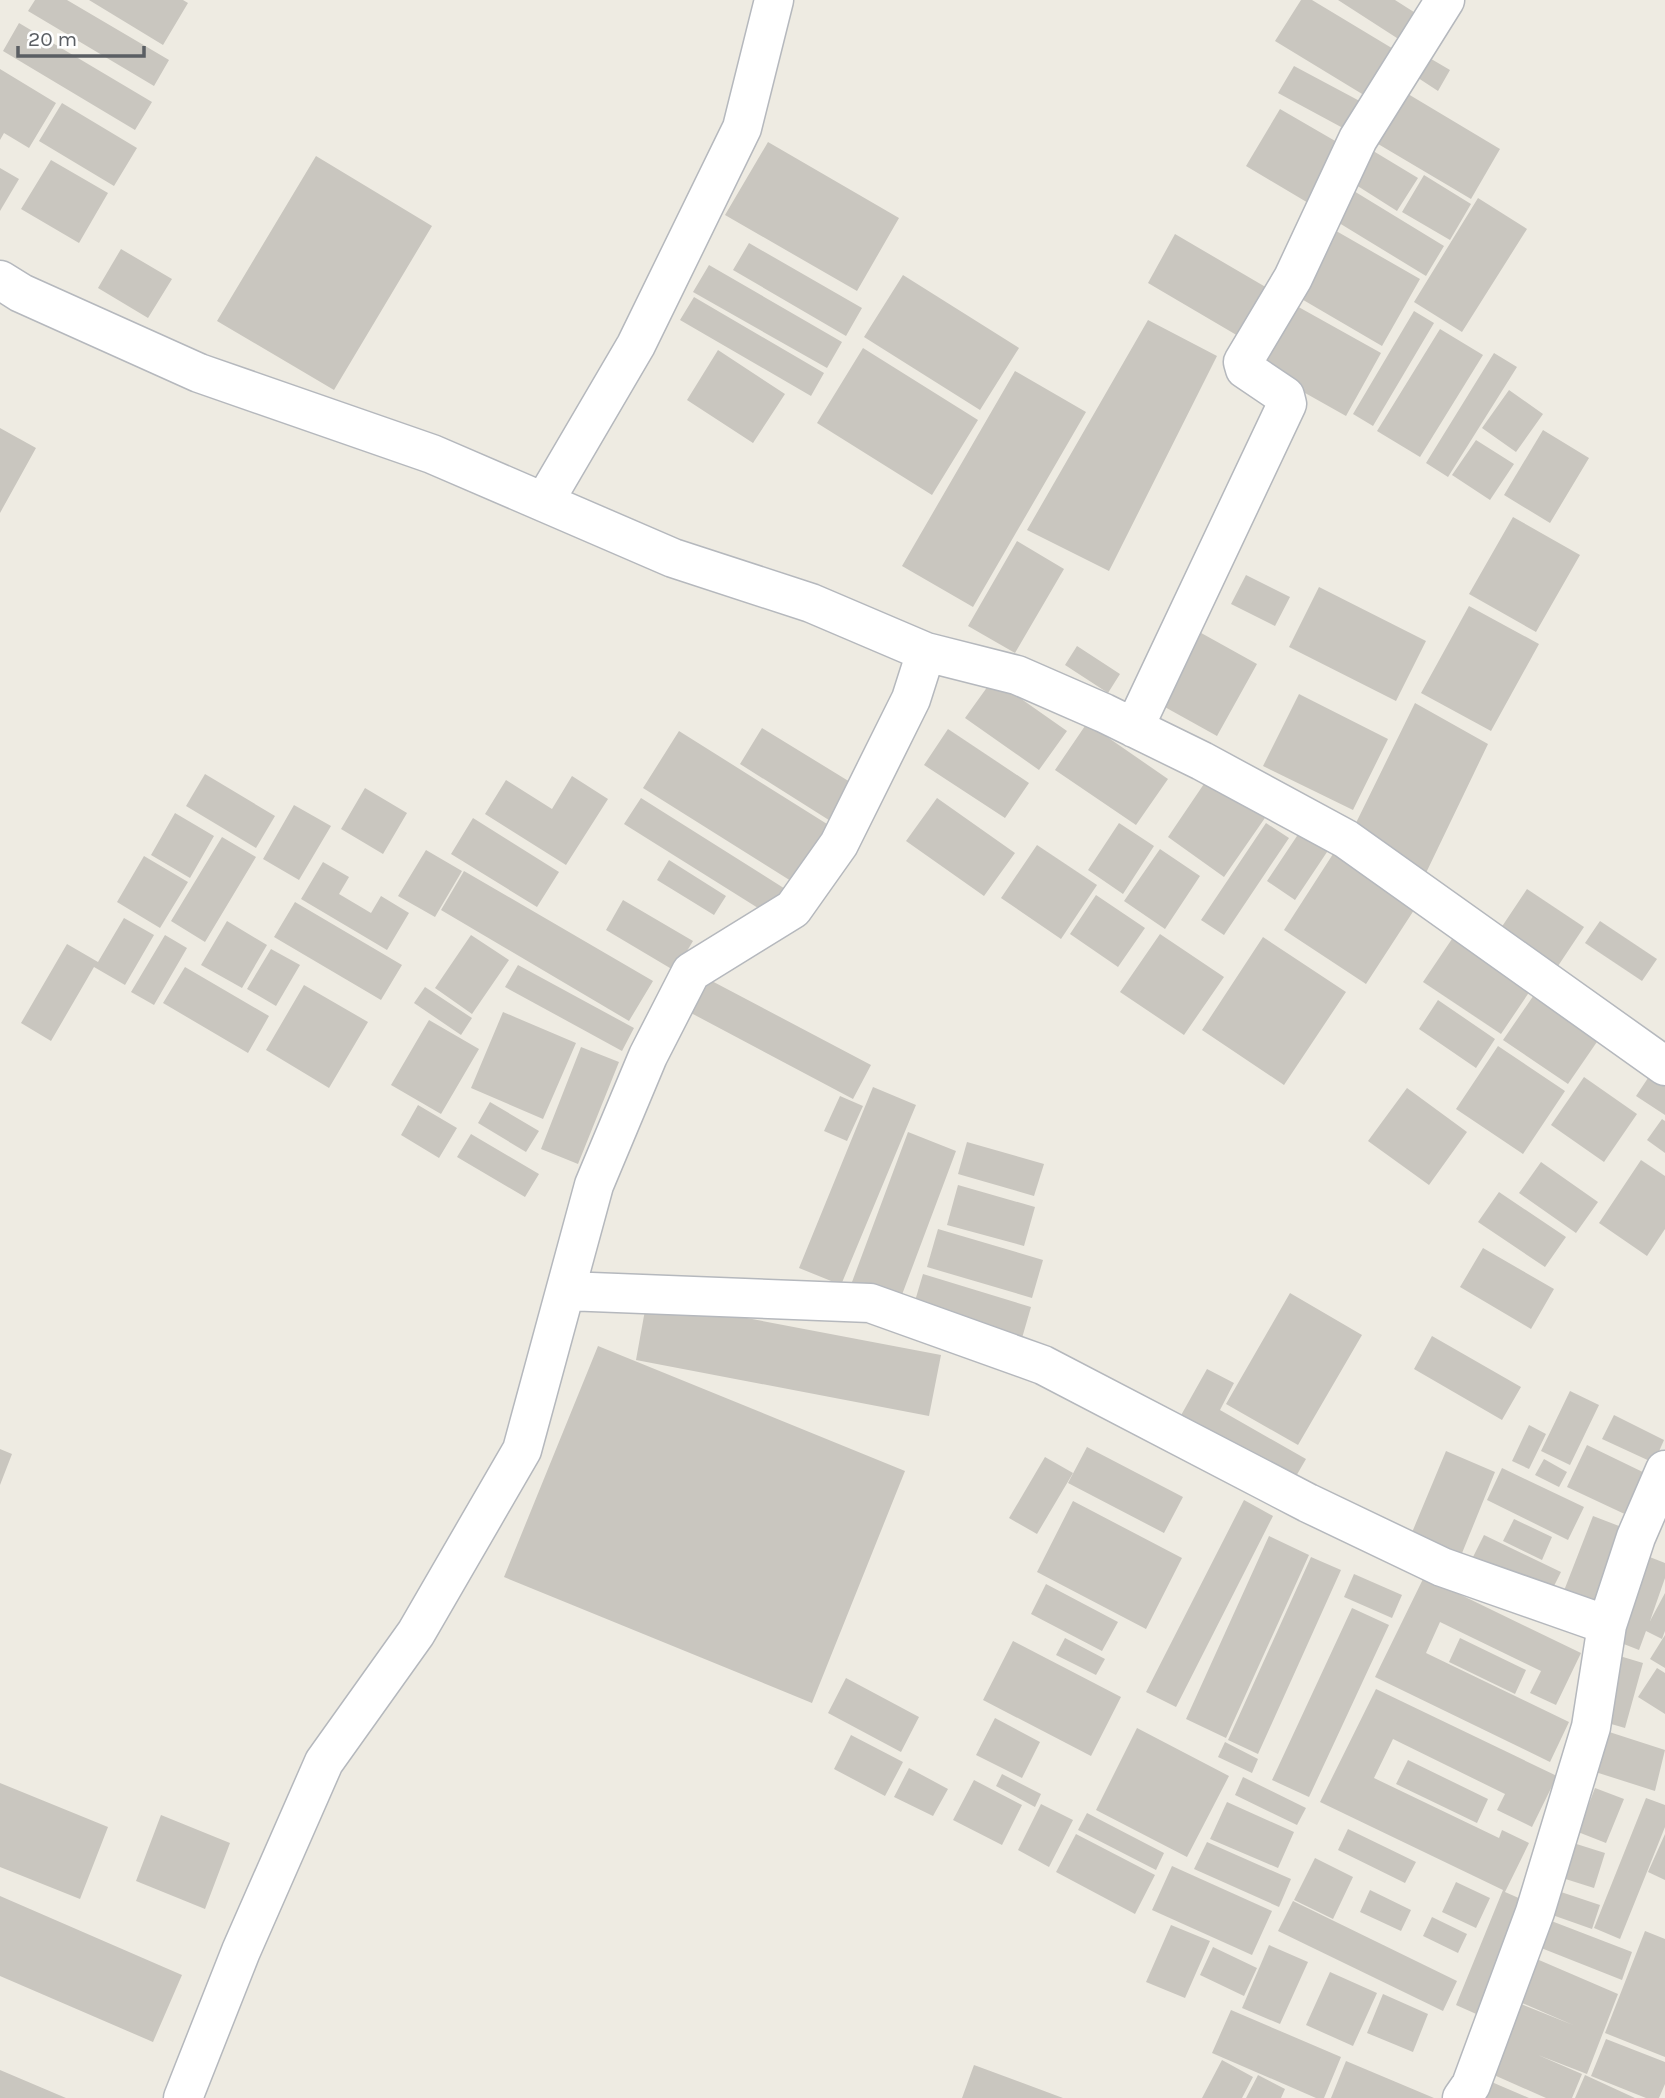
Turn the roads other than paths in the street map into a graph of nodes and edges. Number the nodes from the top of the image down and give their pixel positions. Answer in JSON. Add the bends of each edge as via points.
{"nodes":[{"id":1,"x":774,"y":0,"type":"edge"},
{"id":2,"x":1445,"y":0,"type":"edge"},
{"id":3,"x":0,"y":280,"type":"edge"},
{"id":4,"x":544,"y":502,"type":"junction"},
{"id":5,"x":926,"y":652,"type":"junction"},
{"id":6,"x":1134,"y":728,"type":"junction"},
{"id":7,"x":1665,"y":1066,"type":"edge"},
{"id":8,"x":566,"y":1291,"type":"junction"},
{"id":9,"x":1665,"y":1469,"type":"edge"},
{"id":10,"x":1607,"y":1625,"type":"junction"},
{"id":11,"x":183,"y":2098,"type":"edge"},
{"id":12,"x":1462,"y":2098,"type":"edge"}],
"edges":[{"from":1,"to":4,"type":"street","via":[[742,128],[636,345]]},
{"from":2,"to":6,"type":"street","via":[[1358,139],[1293,278],[1243,362],[1245,369],[1285,396],[1287,404]]},
{"from":3,"to":4,"type":"street","via":[[199,373],[432,454]]},
{"from":4,"to":5,"type":"street","via":[[673,558],[811,603]]},
{"from":5,"to":6,"type":"street","via":[[1017,675]]},
{"from":5,"to":8,"type":"street","via":[[911,699],[839,844],[793,909],[691,972],[648,1056],[594,1185]]},
{"from":6,"to":7,"type":"street","via":[[1346,839]]},
{"from":8,"to":10,"type":"street","via":[[870,1303],[1043,1365],[1442,1567]]},
{"from":8,"to":11,"type":"street","via":[[522,1450],[416,1633],[324,1762],[240,1951]]},
{"from":9,"to":10,"type":"street"},
{"from":10,"to":12,"type":"street","via":[[1591,1727],[1535,1912],[1471,2085]]}]}
